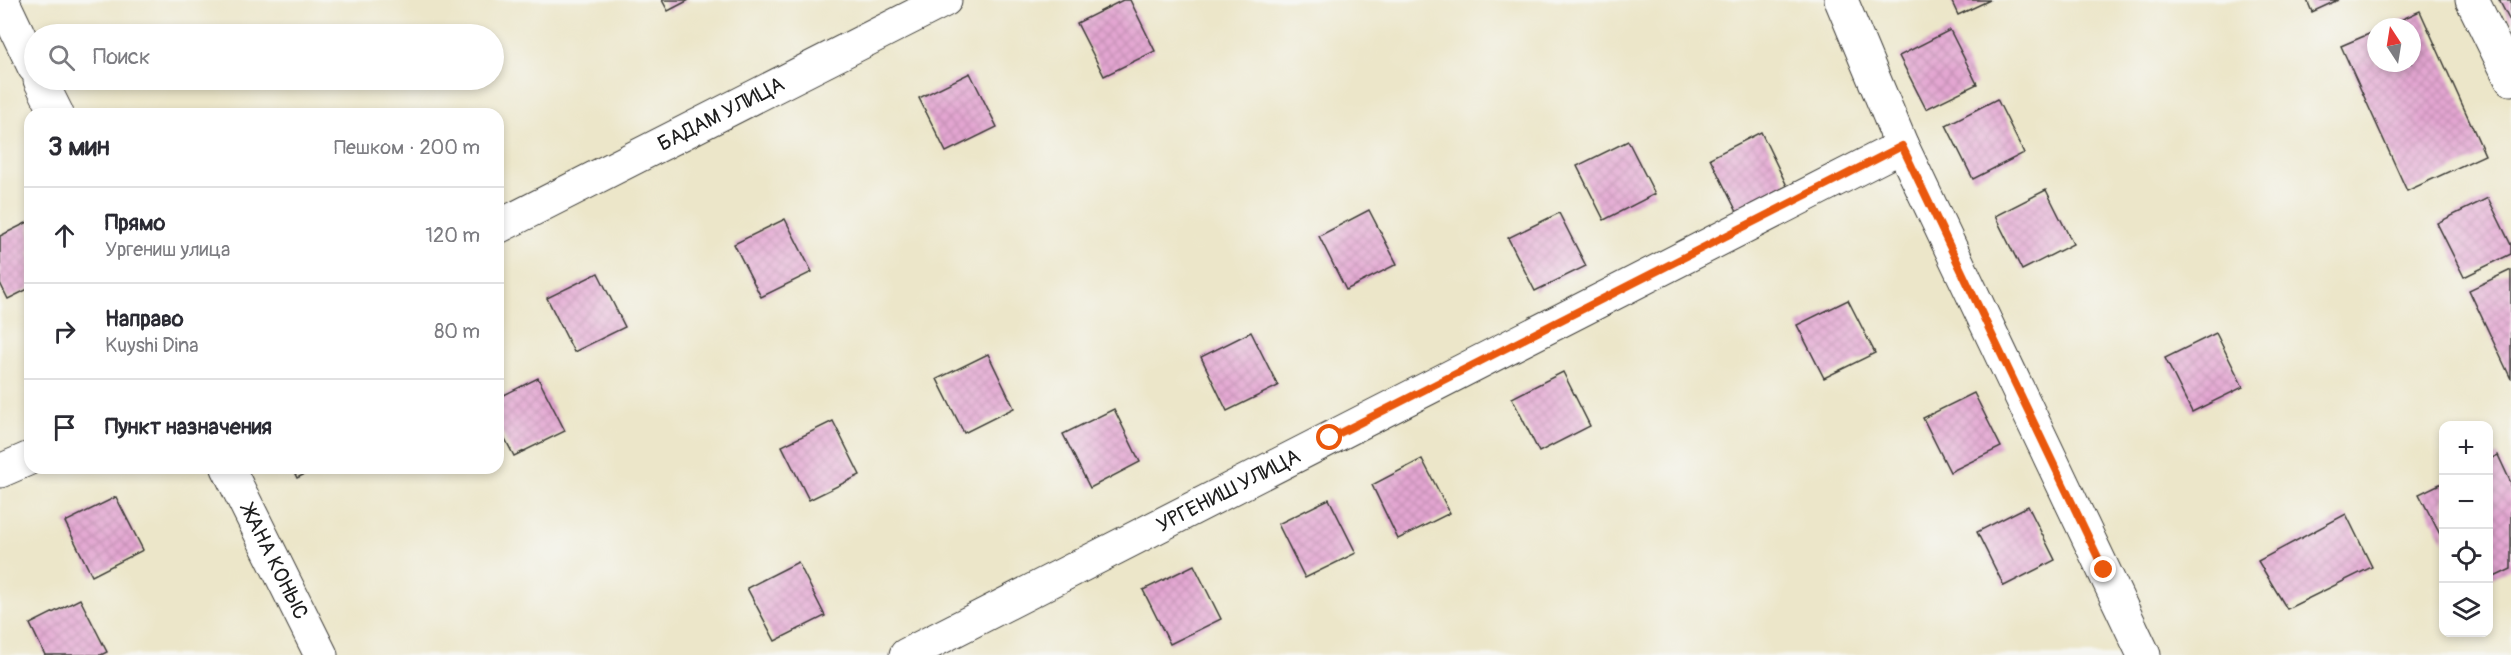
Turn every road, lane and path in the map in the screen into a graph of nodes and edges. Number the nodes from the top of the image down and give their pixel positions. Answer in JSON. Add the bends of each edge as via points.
{"nodes":[{"id":1,"x":2,"y":0,"type":"edge"},
{"id":2,"x":945,"y":0,"type":"edge"},
{"id":3,"x":1841,"y":0,"type":"edge"},
{"id":4,"x":2472,"y":0,"type":"edge"},
{"id":5,"x":24,"y":46,"type":"edge"},
{"id":6,"x":2511,"y":79,"type":"edge"},
{"id":7,"x":45,"y":90,"type":"edge"},
{"id":8,"x":54,"y":108,"type":"edge"},
{"id":9,"x":1902,"y":146,"type":"junction"},
{"id":10,"x":504,"y":224,"type":"edge"},
{"id":11,"x":24,"y":461,"type":"edge"},
{"id":12,"x":0,"y":471,"type":"edge"},
{"id":13,"x":231,"y":474,"type":"edge"},
{"id":14,"x":321,"y":655,"type":"edge"},
{"id":15,"x":906,"y":655,"type":"edge"},
{"id":16,"x":2144,"y":655,"type":"edge"}],
"edges":[{"from":1,"to":5,"type":"street"},
{"from":2,"to":10,"type":"street","name":"БАДАМ УЛИЦА"},
{"from":3,"to":9,"type":"street"},
{"from":4,"to":6,"type":"street"},
{"from":7,"to":8,"type":"street"},
{"from":9,"to":15,"type":"street","name":"УРГЕНИШ УЛИЦА"},
{"from":9,"to":16,"type":"street"},
{"from":11,"to":12,"type":"street"},
{"from":13,"to":14,"type":"street","name":"ЖАНА КОНЫС"}]}
